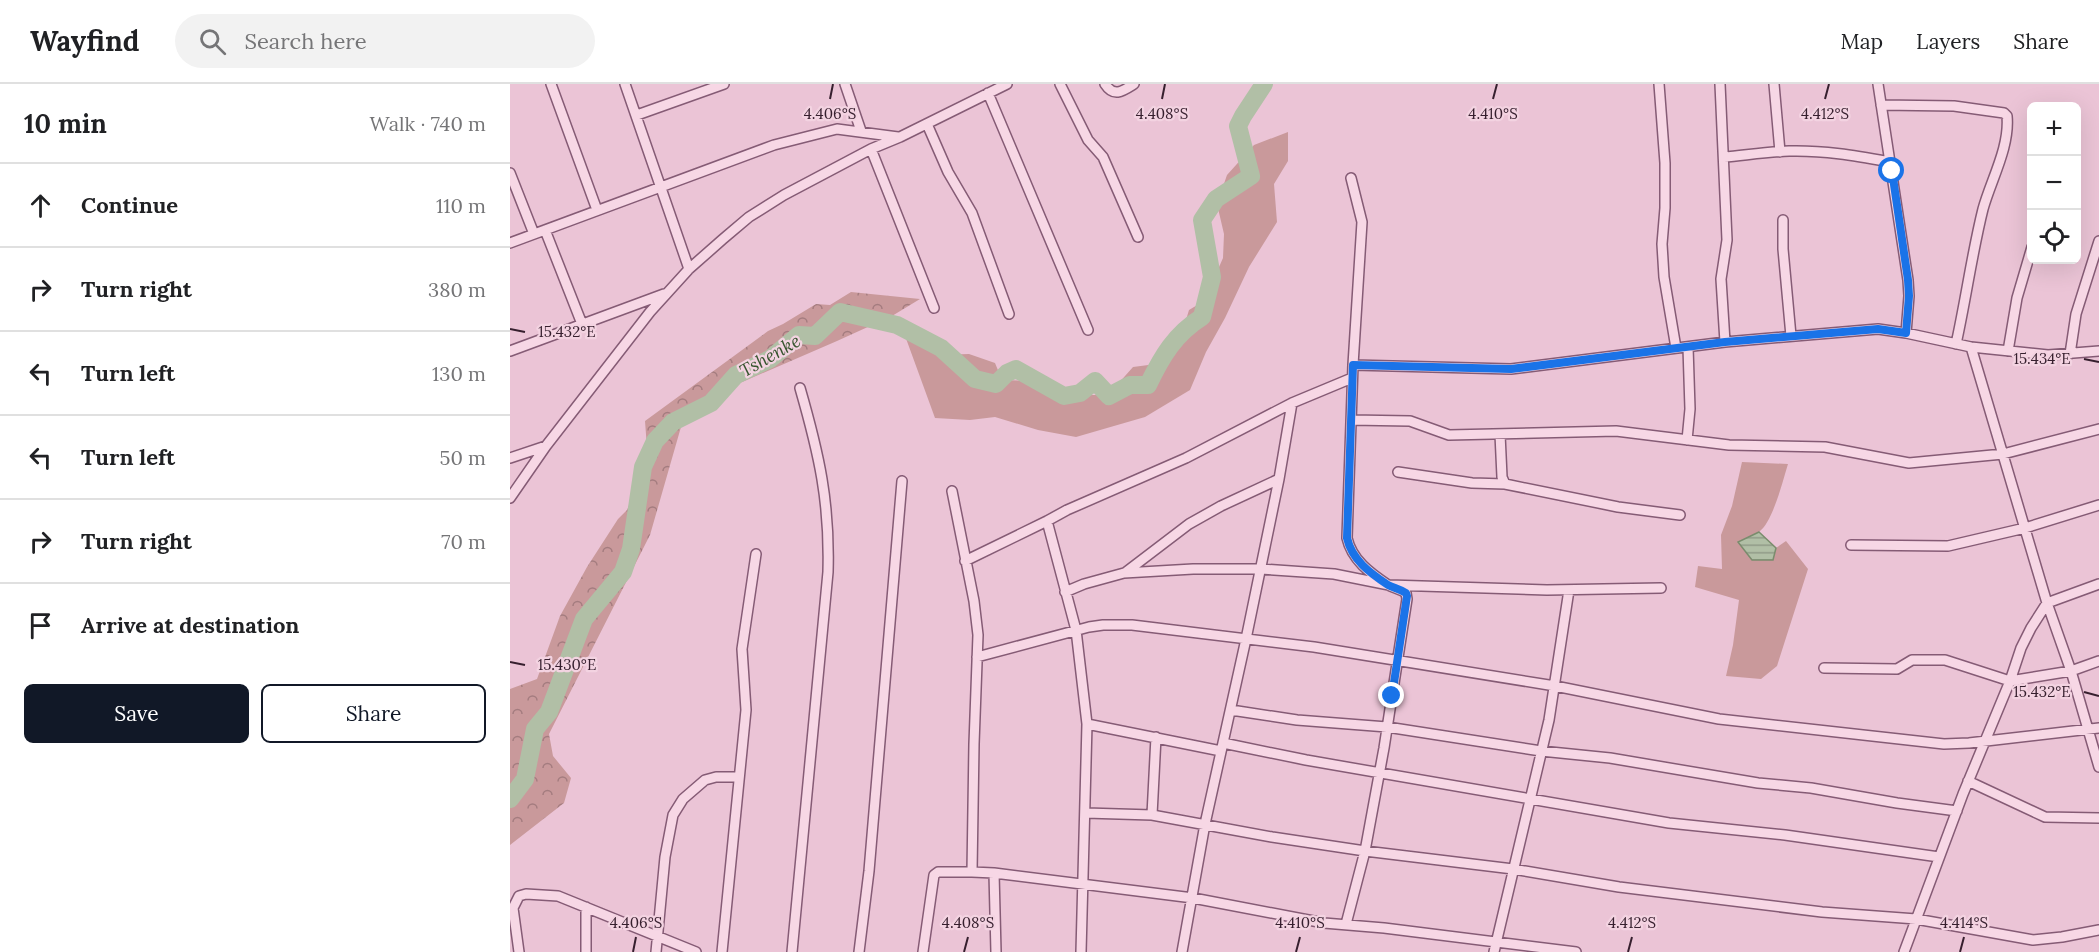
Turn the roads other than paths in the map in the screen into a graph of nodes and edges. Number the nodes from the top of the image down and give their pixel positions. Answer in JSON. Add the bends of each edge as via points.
{"nodes":[{"id":1,"x":551,"y":84,"type":"edge"},
{"id":2,"x":625,"y":84,"type":"edge"},
{"id":3,"x":724,"y":84,"type":"edge"},
{"id":4,"x":845,"y":84,"type":"edge"},
{"id":5,"x":1007,"y":84,"type":"edge"},
{"id":6,"x":1060,"y":84,"type":"edge"},
{"id":7,"x":1106,"y":84,"type":"edge"},
{"id":8,"x":1134,"y":84,"type":"edge"},
{"id":9,"x":1659,"y":84,"type":"edge"},
{"id":10,"x":1720,"y":84,"type":"edge"},
{"id":11,"x":1774,"y":84,"type":"edge"},
{"id":12,"x":1878,"y":84,"type":"edge"},
{"id":13,"x":988,"y":93,"type":"junction"},
{"id":14,"x":1881,"y":105,"type":"junction"},
{"id":15,"x":637,"y":115,"type":"junction"},
{"id":16,"x":927,"y":124,"type":"junction"},
{"id":17,"x":861,"y":131,"type":"junction"},
{"id":18,"x":900,"y":137,"type":"junction"},
{"id":19,"x":871,"y":148,"type":"junction"},
{"id":20,"x":1780,"y":152,"type":"junction"},
{"id":21,"x":1724,"y":157,"type":"junction"},
{"id":22,"x":1891,"y":162,"type":"junction"},
{"id":23,"x":510,"y":173,"type":"edge"},
{"id":24,"x":1351,"y":178,"type":"dead end"},
{"id":25,"x":660,"y":186,"type":"junction"},
{"id":26,"x":597,"y":210,"type":"junction"},
{"id":27,"x":1783,"y":220,"type":"dead end"},
{"id":28,"x":545,"y":230,"type":"junction"},
{"id":29,"x":534,"y":234,"type":"junction"},
{"id":30,"x":1138,"y":237,"type":"dead end"},
{"id":31,"x":2099,"y":241,"type":"edge"},
{"id":32,"x":510,"y":243,"type":"edge"},
{"id":33,"x":2027,"y":262,"type":"edge"},
{"id":34,"x":689,"y":269,"type":"junction"},
{"id":35,"x":666,"y":293,"type":"junction"},
{"id":36,"x":934,"y":308,"type":"dead end"},
{"id":37,"x":1009,"y":314,"type":"dead end"},
{"id":38,"x":582,"y":324,"type":"junction"},
{"id":39,"x":1088,"y":330,"type":"dead end"},
{"id":40,"x":1906,"y":333,"type":"junction"},
{"id":41,"x":1791,"y":336,"type":"junction"},
{"id":42,"x":1725,"y":342,"type":"junction"},
{"id":43,"x":1956,"y":344,"type":"junction"},
{"id":44,"x":1688,"y":347,"type":"junction"},
{"id":45,"x":1971,"y":347,"type":"junction"},
{"id":46,"x":1676,"y":348,"type":"junction"},
{"id":47,"x":510,"y":351,"type":"edge"},
{"id":48,"x":2007,"y":351,"type":"junction"},
{"id":49,"x":2099,"y":351,"type":"edge"},
{"id":50,"x":2070,"y":354,"type":"junction"},
{"id":51,"x":1353,"y":365,"type":"junction"},
{"id":52,"x":1352,"y":378,"type":"junction"},
{"id":53,"x":800,"y":388,"type":"dead end"},
{"id":54,"x":1292,"y":403,"type":"junction"},
{"id":55,"x":1351,"y":420,"type":"junction"},
{"id":56,"x":2099,"y":429,"type":"edge"},
{"id":57,"x":1500,"y":434,"type":"junction"},
{"id":58,"x":1687,"y":440,"type":"junction"},
{"id":59,"x":546,"y":446,"type":"junction"},
{"id":60,"x":2003,"y":454,"type":"junction"},
{"id":61,"x":510,"y":458,"type":"edge"},
{"id":62,"x":1398,"y":472,"type":"dead end"},
{"id":63,"x":1279,"y":479,"type":"junction"},
{"id":64,"x":902,"y":482,"type":"dead end"},
{"id":65,"x":1505,"y":484,"type":"junction"},
{"id":66,"x":952,"y":491,"type":"dead end"},
{"id":67,"x":510,"y":498,"type":"edge"},
{"id":68,"x":2099,"y":505,"type":"edge"},
{"id":69,"x":1680,"y":515,"type":"dead end"},
{"id":70,"x":1047,"y":521,"type":"junction"},
{"id":71,"x":2025,"y":528,"type":"junction"},
{"id":72,"x":1851,"y":545,"type":"dead end"},
{"id":73,"x":756,"y":554,"type":"dead end"},
{"id":74,"x":965,"y":561,"type":"junction"},
{"id":75,"x":1261,"y":569,"type":"junction"},
{"id":76,"x":1124,"y":573,"type":"junction"},
{"id":77,"x":2099,"y":584,"type":"edge"},
{"id":78,"x":1389,"y":585,"type":"junction"},
{"id":79,"x":1661,"y":588,"type":"dead end"},
{"id":80,"x":1569,"y":590,"type":"junction"},
{"id":81,"x":1065,"y":592,"type":"junction"},
{"id":82,"x":2047,"y":603,"type":"junction"},
{"id":83,"x":1076,"y":630,"type":"junction"},
{"id":84,"x":1246,"y":639,"type":"junction"},
{"id":85,"x":977,"y":657,"type":"junction"},
{"id":86,"x":2099,"y":661,"type":"edge"},
{"id":87,"x":1398,"y":662,"type":"junction"},
{"id":88,"x":1824,"y":668,"type":"dead end"},
{"id":89,"x":2071,"y":671,"type":"junction"},
{"id":90,"x":2010,"y":681,"type":"junction"},
{"id":91,"x":1555,"y":686,"type":"junction"},
{"id":92,"x":1231,"y":710,"type":"junction"},
{"id":93,"x":1087,"y":724,"type":"junction"},
{"id":94,"x":1387,"y":727,"type":"junction"},
{"id":95,"x":2094,"y":729,"type":"edge"},
{"id":96,"x":1156,"y":737,"type":"junction"},
{"id":97,"x":1984,"y":741,"type":"junction"},
{"id":98,"x":1222,"y":747,"type":"junction"},
{"id":99,"x":1541,"y":751,"type":"junction"},
{"id":100,"x":2099,"y":767,"type":"edge"},
{"id":101,"x":1379,"y":772,"type":"junction"},
{"id":102,"x":739,"y":777,"type":"junction"},
{"id":103,"x":1968,"y":781,"type":"junction"},
{"id":104,"x":1532,"y":798,"type":"junction"},
{"id":105,"x":1957,"y":810,"type":"junction"},
{"id":106,"x":1086,"y":813,"type":"junction"},
{"id":107,"x":1152,"y":814,"type":"junction"},
{"id":108,"x":2099,"y":818,"type":"edge"},
{"id":109,"x":1205,"y":824,"type":"junction"},
{"id":110,"x":1365,"y":851,"type":"junction"},
{"id":111,"x":1939,"y":857,"type":"junction"},
{"id":112,"x":1513,"y":869,"type":"junction"},
{"id":113,"x":972,"y":872,"type":"junction"},
{"id":114,"x":994,"y":873,"type":"junction"},
{"id":115,"x":1084,"y":885,"type":"junction"},
{"id":116,"x":1193,"y":898,"type":"junction"},
{"id":117,"x":585,"y":907,"type":"junction"},
{"id":118,"x":1916,"y":919,"type":"junction"},
{"id":119,"x":1346,"y":924,"type":"junction"},
{"id":120,"x":2099,"y":930,"type":"edge"},
{"id":121,"x":657,"y":938,"type":"junction"},
{"id":122,"x":1495,"y":947,"type":"edge"},
{"id":123,"x":519,"y":952,"type":"edge"},
{"id":124,"x":586,"y":952,"type":"edge"},
{"id":125,"x":656,"y":952,"type":"edge"},
{"id":126,"x":696,"y":952,"type":"edge"},
{"id":127,"x":722,"y":952,"type":"edge"},
{"id":128,"x":792,"y":952,"type":"edge"},
{"id":129,"x":859,"y":952,"type":"edge"},
{"id":130,"x":923,"y":952,"type":"edge"},
{"id":131,"x":996,"y":952,"type":"edge"},
{"id":132,"x":1081,"y":952,"type":"edge"},
{"id":133,"x":1182,"y":952,"type":"edge"},
{"id":134,"x":1576,"y":952,"type":"edge"},
{"id":135,"x":1904,"y":952,"type":"edge"}],
"edges":[{"from":1,"to":26,"type":"street"},
{"from":2,"to":15,"type":"street"},
{"from":3,"to":15,"type":"street"},
{"from":4,"to":17,"type":"street"},
{"from":5,"to":13,"type":"street"},
{"from":6,"to":30,"type":"street","via":[[1088,140],[1103,157]]},
{"from":7,"to":8,"type":"street","via":[[1116,93]]},
{"from":9,"to":46,"type":"street","via":[[1665,163],[1664,277]]},
{"from":10,"to":21,"type":"street"},
{"from":11,"to":20,"type":"street"},
{"from":12,"to":14,"type":"street"},
{"from":13,"to":16,"type":"street"},
{"from":13,"to":39,"type":"street"},
{"from":14,"to":22,"type":"street"},
{"from":14,"to":43,"type":"street","via":[[1954,106],[2007,116],[2000,162],[1986,198]]},
{"from":15,"to":25,"type":"street"},
{"from":16,"to":18,"type":"street"},
{"from":16,"to":37,"type":"street","via":[[972,213]]},
{"from":17,"to":18,"type":"street"},
{"from":17,"to":25,"type":"street","via":[[828,131],[785,142]]},
{"from":18,"to":19,"type":"street"},
{"from":19,"to":34,"type":"street","via":[[749,218]]},
{"from":19,"to":36,"type":"street"},
{"from":20,"to":21,"type":"street"},
{"from":20,"to":22,"type":"street","via":[[1850,154]]},
{"from":21,"to":42,"type":"street","via":[[1727,240],[1721,283]]},
{"from":22,"to":40,"type":"street","via":[[1908,280]]},
{"from":23,"to":29,"type":"street"},
{"from":24,"to":51,"type":"street","via":[[1362,222]]},
{"from":25,"to":26,"type":"street"},
{"from":25,"to":34,"type":"street"},
{"from":26,"to":28,"type":"street"},
{"from":27,"to":41,"type":"street"},
{"from":28,"to":29,"type":"street"},
{"from":28,"to":38,"type":"street"},
{"from":29,"to":32,"type":"street"},
{"from":31,"to":50,"type":"street","via":[[2076,314]]},
{"from":33,"to":48,"type":"street"},
{"from":34,"to":35,"type":"street"},
{"from":35,"to":38,"type":"street"},
{"from":35,"to":59,"type":"street"},
{"from":38,"to":47,"type":"street"},
{"from":40,"to":41,"type":"street","via":[[1878,329]]},
{"from":40,"to":43,"type":"street"},
{"from":41,"to":42,"type":"street"},
{"from":42,"to":44,"type":"street"},
{"from":43,"to":45,"type":"street"},
{"from":44,"to":46,"type":"street"},
{"from":44,"to":58,"type":"street"},
{"from":45,"to":48,"type":"street"},
{"from":45,"to":60,"type":"street"},
{"from":46,"to":51,"type":"street","via":[[1511,369]]},
{"from":48,"to":50,"type":"street"},
{"from":49,"to":50,"type":"street"},
{"from":51,"to":52,"type":"street"},
{"from":52,"to":54,"type":"street"},
{"from":52,"to":55,"type":"street"},
{"from":53,"to":128,"type":"street","via":[[824,478],[829,540]]},
{"from":54,"to":63,"type":"street"},
{"from":54,"to":70,"type":"street","via":[[1186,458]]},
{"from":55,"to":57,"type":"street","via":[[1410,421],[1449,435]]},
{"from":55,"to":78,"type":"street","via":[[1349,548],[1360,564]]},
{"from":56,"to":60,"type":"street"},
{"from":57,"to":58,"type":"street","via":[[1616,431]]},
{"from":57,"to":65,"type":"street"},
{"from":58,"to":60,"type":"street","via":[[1825,447],[1909,463]]},
{"from":59,"to":61,"type":"street"},
{"from":59,"to":67,"type":"street"},
{"from":60,"to":71,"type":"street"},
{"from":62,"to":65,"type":"street"},
{"from":63,"to":75,"type":"street"},
{"from":63,"to":76,"type":"street","via":[[1189,524]]},
{"from":64,"to":129,"type":"street"},
{"from":65,"to":69,"type":"street"},
{"from":66,"to":74,"type":"street"},
{"from":68,"to":71,"type":"street"},
{"from":70,"to":74,"type":"street"},
{"from":70,"to":81,"type":"street"},
{"from":71,"to":72,"type":"street","via":[[1948,546]]},
{"from":71,"to":82,"type":"street"},
{"from":73,"to":102,"type":"street","via":[[742,649],[746,710]]},
{"from":74,"to":85,"type":"street","via":[[978,635]]},
{"from":75,"to":76,"type":"street"},
{"from":75,"to":78,"type":"street","via":[[1348,576]]},
{"from":75,"to":84,"type":"street"},
{"from":76,"to":81,"type":"street"},
{"from":77,"to":82,"type":"street"},
{"from":78,"to":80,"type":"street"},
{"from":78,"to":87,"type":"street","via":[[1407,596]]},
{"from":79,"to":80,"type":"street"},
{"from":80,"to":91,"type":"street"},
{"from":81,"to":83,"type":"street"},
{"from":82,"to":89,"type":"street"},
{"from":82,"to":90,"type":"street","via":[[2021,648]]},
{"from":83,"to":84,"type":"street","via":[[1132,625]]},
{"from":83,"to":85,"type":"street"},
{"from":83,"to":93,"type":"street"},
{"from":84,"to":87,"type":"street"},
{"from":84,"to":92,"type":"street"},
{"from":85,"to":113,"type":"street"},
{"from":86,"to":89,"type":"street"},
{"from":87,"to":91,"type":"street"},
{"from":87,"to":94,"type":"street"},
{"from":88,"to":90,"type":"street","via":[[1897,669],[1912,660],[1945,660]]},
{"from":89,"to":90,"type":"street"},
{"from":89,"to":95,"type":"street"},
{"from":90,"to":97,"type":"street"},
{"from":91,"to":97,"type":"street","via":[[1719,719],[1944,744]]},
{"from":91,"to":99,"type":"street"},
{"from":92,"to":94,"type":"street"},
{"from":92,"to":98,"type":"street"},
{"from":93,"to":96,"type":"street"},
{"from":93,"to":106,"type":"street"},
{"from":94,"to":99,"type":"street"},
{"from":94,"to":101,"type":"street"},
{"from":95,"to":97,"type":"street"},
{"from":95,"to":100,"type":"street"},
{"from":96,"to":98,"type":"street"},
{"from":96,"to":107,"type":"street"},
{"from":97,"to":103,"type":"street"},
{"from":98,"to":101,"type":"street"},
{"from":98,"to":109,"type":"street"},
{"from":99,"to":104,"type":"street"},
{"from":99,"to":105,"type":"street"},
{"from":101,"to":104,"type":"street"},
{"from":101,"to":110,"type":"street"},
{"from":102,"to":121,"type":"street","via":[[705,780],[683,799],[673,815]]},
{"from":102,"to":127,"type":"street"},
{"from":103,"to":105,"type":"street"},
{"from":103,"to":108,"type":"street","via":[[2045,817]]},
{"from":104,"to":111,"type":"street","via":[[1669,823]]},
{"from":104,"to":112,"type":"street"},
{"from":105,"to":111,"type":"street"},
{"from":106,"to":107,"type":"street"},
{"from":106,"to":115,"type":"street"},
{"from":107,"to":109,"type":"street"},
{"from":109,"to":110,"type":"street"},
{"from":109,"to":116,"type":"street"},
{"from":110,"to":112,"type":"street"},
{"from":110,"to":119,"type":"street"},
{"from":111,"to":118,"type":"street"},
{"from":112,"to":118,"type":"street","via":[[1619,887],[1822,912]]},
{"from":112,"to":122,"type":"street"},
{"from":113,"to":114,"type":"street"},
{"from":113,"to":130,"type":"street","via":[[934,875]]},
{"from":114,"to":115,"type":"street"},
{"from":114,"to":131,"type":"street"},
{"from":115,"to":116,"type":"street"},
{"from":115,"to":132,"type":"street"},
{"from":116,"to":119,"type":"street"},
{"from":116,"to":133,"type":"street"},
{"from":117,"to":121,"type":"street"},
{"from":117,"to":123,"type":"street","via":[[558,896],[519,896],[513,908]]},
{"from":117,"to":124,"type":"street"},
{"from":118,"to":120,"type":"street","via":[[2033,940]]},
{"from":118,"to":135,"type":"street"},
{"from":119,"to":122,"type":"street"},
{"from":121,"to":125,"type":"street"},
{"from":121,"to":126,"type":"street"},
{"from":122,"to":134,"type":"street"}]}
